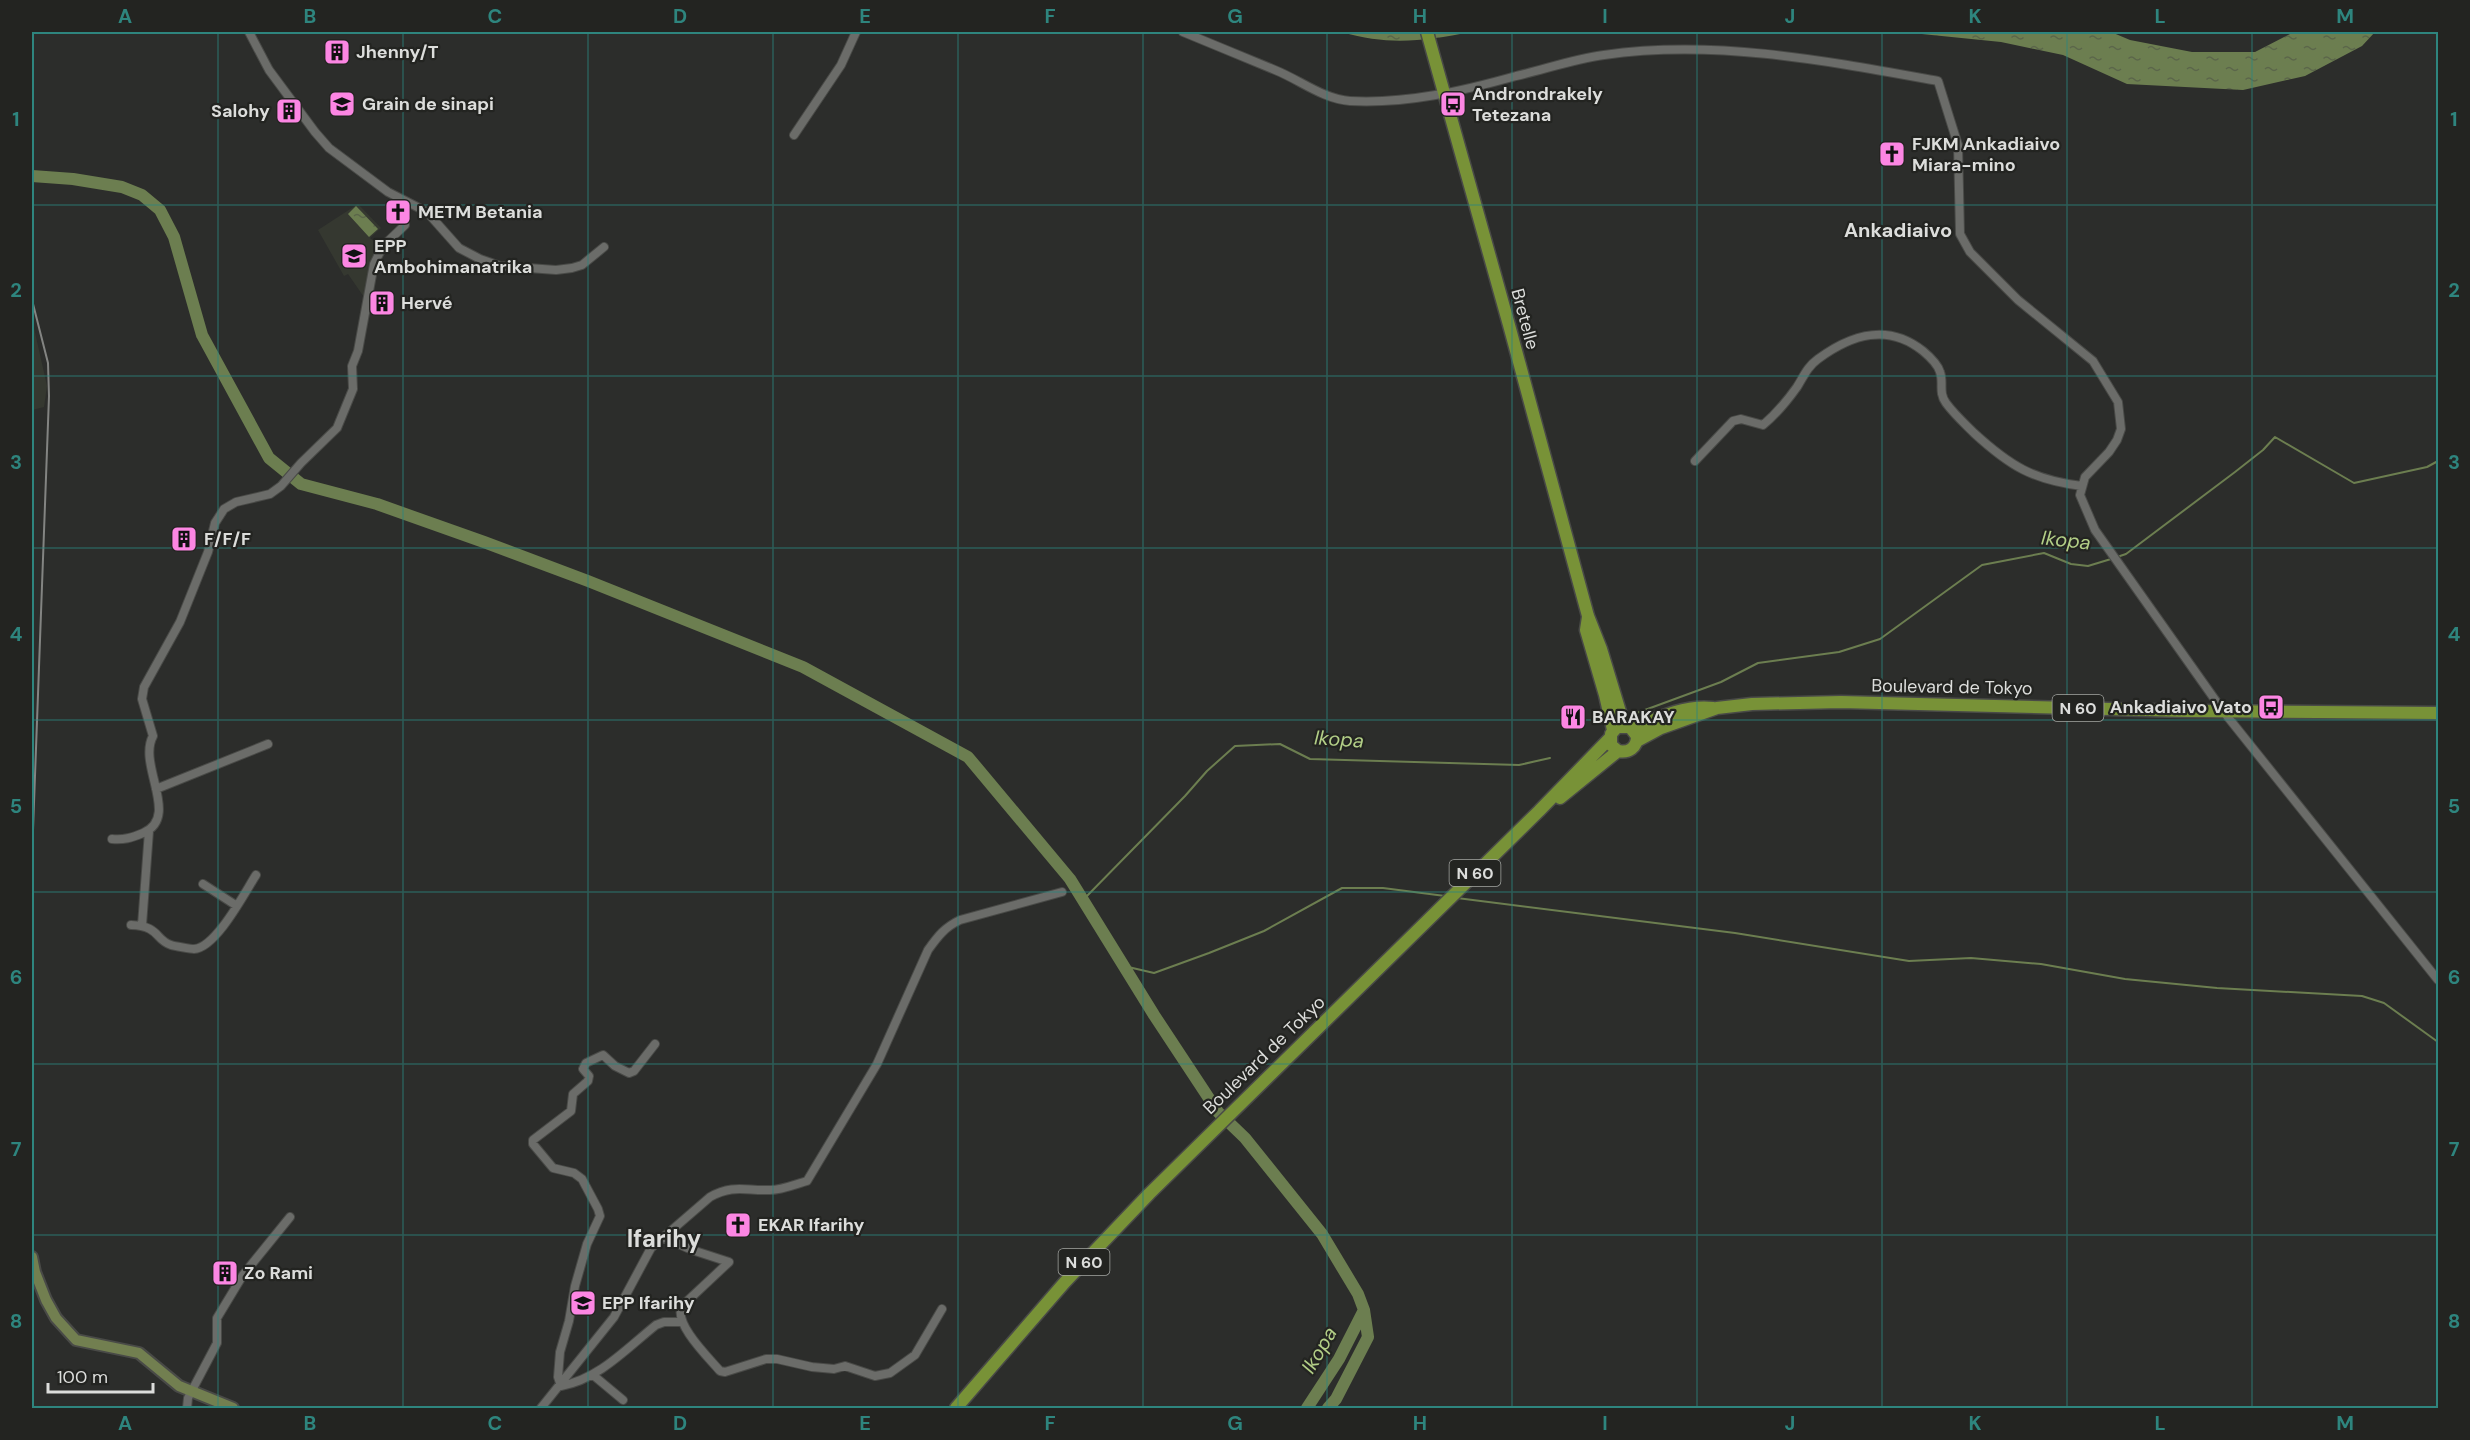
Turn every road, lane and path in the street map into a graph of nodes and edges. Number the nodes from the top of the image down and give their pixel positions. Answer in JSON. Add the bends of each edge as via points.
{"nodes":[{"id":1,"x":249,"y":32,"type":"edge"},
{"id":2,"x":856,"y":32,"type":"edge"},
{"id":3,"x":1183,"y":32,"type":"edge"},
{"id":4,"x":1426,"y":32,"type":"edge"},
{"id":5,"x":1443,"y":87,"type":"junction"},
{"id":6,"x":794,"y":135,"type":"dead end"},
{"id":7,"x":408,"y":204,"type":"junction"},
{"id":8,"x":604,"y":247,"type":"dead end"},
{"id":9,"x":1695,"y":461,"type":"dead end"},
{"id":10,"x":2082,"y":486,"type":"junction"},
{"id":11,"x":2223,"y":711,"type":"junction"},
{"id":12,"x":2439,"y":713,"type":"edge"},
{"id":13,"x":1623,"y":733,"type":"junction"},
{"id":14,"x":268,"y":744,"type":"dead end"},
{"id":15,"x":1618,"y":752,"type":"junction"},
{"id":16,"x":156,"y":789,"type":"junction"},
{"id":17,"x":1539,"y":811,"type":"junction"},
{"id":18,"x":149,"y":831,"type":"junction"},
{"id":19,"x":112,"y":839,"type":"dead end"},
{"id":20,"x":256,"y":874,"type":"dead end"},
{"id":21,"x":203,"y":884,"type":"dead end"},
{"id":22,"x":1062,"y":892,"type":"dead end"},
{"id":23,"x":237,"y":906,"type":"junction"},
{"id":24,"x":130,"y":925,"type":"dead end"},
{"id":25,"x":142,"y":925,"type":"junction"},
{"id":26,"x":2439,"y":980,"type":"edge"},
{"id":27,"x":656,"y":1044,"type":"dead end"},
{"id":28,"x":290,"y":1217,"type":"dead end"},
{"id":29,"x":663,"y":1237,"type":"junction"},
{"id":30,"x":32,"y":1257,"type":"edge"},
{"id":31,"x":942,"y":1310,"type":"dead end"},
{"id":32,"x":681,"y":1322,"type":"junction"},
{"id":33,"x":593,"y":1375,"type":"junction"},
{"id":34,"x":561,"y":1386,"type":"junction"},
{"id":35,"x":190,"y":1392,"type":"junction"},
{"id":36,"x":623,"y":1400,"type":"dead end"},
{"id":37,"x":187,"y":1408,"type":"edge"},
{"id":38,"x":233,"y":1408,"type":"edge"},
{"id":39,"x":541,"y":1408,"type":"edge"},
{"id":40,"x":956,"y":1408,"type":"edge"}],
"edges":[{"from":1,"to":7,"type":"street","via":[[268,70],[329,148]]},
{"from":2,"to":6,"type":"street","via":[[841,64]]},
{"from":3,"to":5,"type":"street","via":[[1276,70],[1311,89],[1348,101],[1402,99]]},
{"from":4,"to":5,"type":"main road","name":"Bretelle"},
{"from":5,"to":10,"type":"street","via":[[1517,76],[1570,60],[1657,48],[1748,52],[1835,62],[1938,81],[1958,145],[1960,234],[1970,252],[2018,300],[2093,361],[2118,402],[2121,429],[2117,440],[2085,477]]},
{"from":5,"to":13,"type":"main road","name":"Bretelle","via":[[1588,616],[1586,630],[1605,695]]},
{"from":7,"to":8,"type":"street","via":[[427,212],[459,248],[500,266],[572,268]]},
{"from":7,"to":16,"type":"street","via":[[403,210],[405,225],[383,246],[374,264],[352,366],[353,389],[344,416],[337,428],[270,495],[236,502],[224,509],[215,523],[208,552],[180,622],[144,687],[142,699],[153,736],[148,757]]},
{"from":9,"to":10,"type":"street","via":[[1733,421],[1741,419],[1763,425],[1797,387],[1808,367],[1821,357],[1847,341],[1877,333],[1902,338],[1928,355],[1940,372],[1940,392],[1946,402],[2010,464],[2056,483]]},
{"from":10,"to":11,"type":"street","via":[[2080,495],[2095,530]]},
{"from":11,"to":12,"type":"main road","name":"Boulevard de Tokyo","number":"N 60"},
{"from":11,"to":13,"type":"main road","name":"Boulevard de Tokyo","number":"N 60","via":[[1841,702],[1696,706]]},
{"from":11,"to":26,"type":"street"},
{"from":13,"to":15,"type":"main road","name":"Bretelle","via":[[1611,745]]},
{"from":13,"to":15,"type":"main road","via":[[1632,749]]},
{"from":13,"to":17,"type":"main road","name":"Boulevard de Tokyo"},
{"from":14,"to":16,"type":"street"},
{"from":15,"to":17,"type":"main road"},
{"from":16,"to":18,"type":"street","via":[[158,818]]},
{"from":17,"to":40,"type":"main road","name":"Boulevard de Tokyo","number":"N 60","via":[[1065,1282]]},
{"from":18,"to":19,"type":"street","via":[[125,841]]},
{"from":18,"to":25,"type":"street"},
{"from":20,"to":23,"type":"street"},
{"from":21,"to":23,"type":"street"},
{"from":22,"to":29,"type":"street","via":[[960,920],[939,934],[928,950],[877,1065],[807,1181],[772,1190],[721,1191]]},
{"from":23,"to":25,"type":"street","via":[[207,943],[194,949],[169,945]]},
{"from":24,"to":25,"type":"street"},
{"from":27,"to":34,"type":"street","via":[[629,1073],[603,1054],[586,1063],[588,1081],[573,1094],[571,1112],[533,1140],[554,1168],[582,1179],[600,1216],[575,1286],[560,1352]]},
{"from":28,"to":35,"type":"street","via":[[243,1275],[217,1318],[217,1343]]},
{"from":29,"to":32,"type":"street","via":[[729,1262],[682,1306]]},
{"from":29,"to":34,"type":"street","via":[[651,1248],[614,1317]]},
{"from":30,"to":35,"type":"street","via":[[46,1300],[69,1334],[83,1342],[138,1353]]},
{"from":31,"to":32,"type":"street","via":[[915,1355],[890,1373],[876,1376],[845,1366],[813,1367],[777,1359],[720,1371]]},
{"from":32,"to":33,"type":"street","via":[[656,1325]]},
{"from":33,"to":34,"type":"street"},
{"from":33,"to":36,"type":"street"},
{"from":34,"to":39,"type":"street"},
{"from":35,"to":37,"type":"street"},
{"from":35,"to":38,"type":"street"}]}
